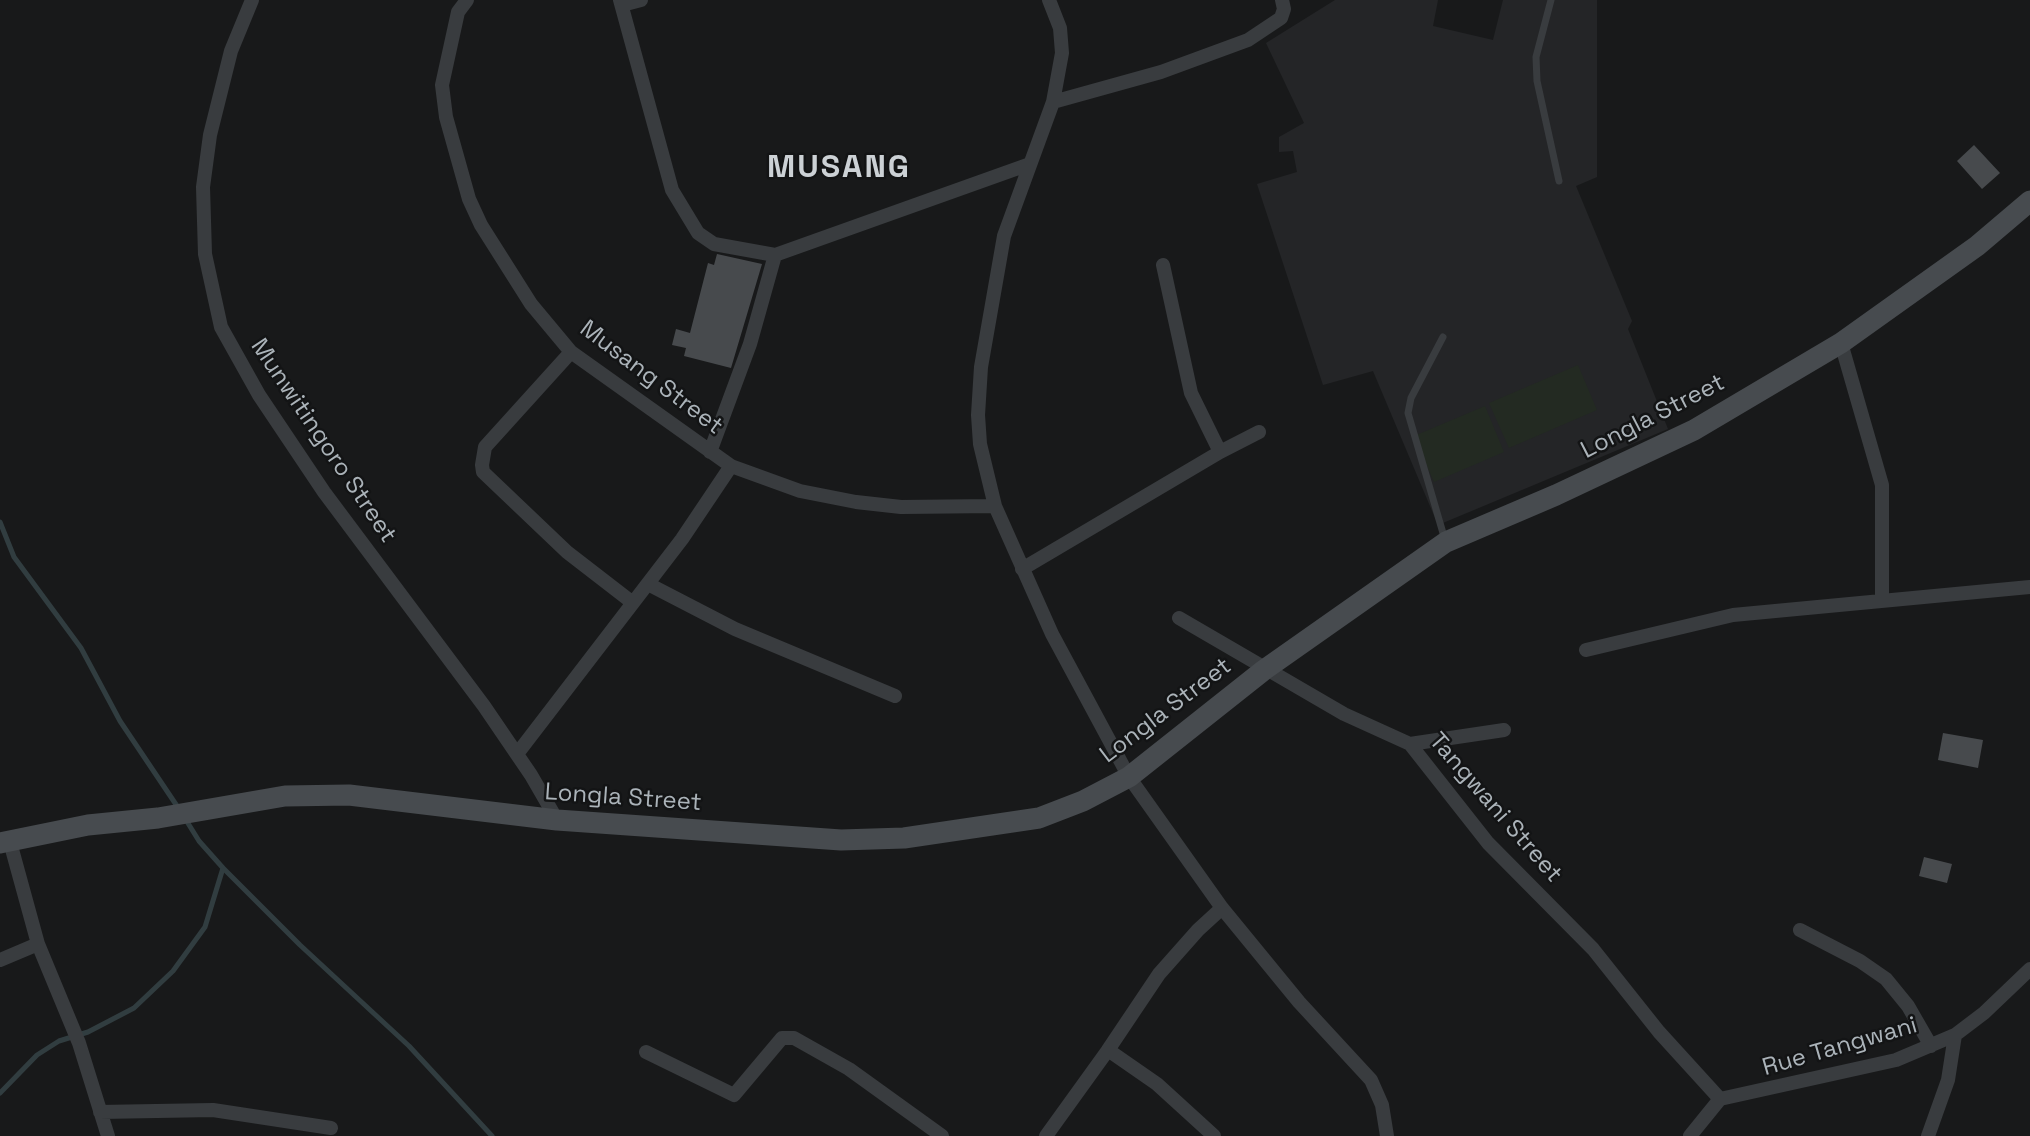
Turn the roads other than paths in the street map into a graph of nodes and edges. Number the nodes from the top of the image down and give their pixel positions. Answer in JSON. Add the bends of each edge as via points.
{"nodes":[{"id":1,"x":252,"y":0,"type":"edge"},
{"id":2,"x":467,"y":0,"type":"edge"},
{"id":3,"x":641,"y":0,"type":"edge"},
{"id":4,"x":1049,"y":0,"type":"edge"},
{"id":5,"x":1282,"y":0,"type":"edge"},
{"id":6,"x":1551,"y":0,"type":"edge"},
{"id":7,"x":621,"y":3,"type":"edge"},
{"id":8,"x":1053,"y":102,"type":"junction"},
{"id":9,"x":1027,"y":166,"type":"junction"},
{"id":10,"x":1559,"y":181,"type":"dead end"},
{"id":11,"x":2030,"y":201,"type":"edge"},
{"id":12,"x":775,"y":255,"type":"junction"},
{"id":13,"x":1163,"y":265,"type":"dead end"},
{"id":14,"x":1443,"y":337,"type":"dead end"},
{"id":15,"x":1841,"y":343,"type":"junction"},
{"id":16,"x":571,"y":352,"type":"junction"},
{"id":17,"x":1259,"y":432,"type":"dead end"},
{"id":18,"x":710,"y":452,"type":"junction"},
{"id":19,"x":1220,"y":452,"type":"junction"},
{"id":20,"x":731,"y":466,"type":"junction"},
{"id":21,"x":995,"y":506,"type":"junction"},
{"id":22,"x":1446,"y":542,"type":"junction"},
{"id":23,"x":1022,"y":569,"type":"junction"},
{"id":24,"x":648,"y":584,"type":"junction"},
{"id":25,"x":2030,"y":587,"type":"edge"},
{"id":26,"x":1881,"y":599,"type":"junction"},
{"id":27,"x":633,"y":603,"type":"junction"},
{"id":28,"x":1179,"y":618,"type":"dead end"},
{"id":29,"x":1586,"y":650,"type":"dead end"},
{"id":30,"x":1264,"y":670,"type":"junction"},
{"id":31,"x":895,"y":696,"type":"dead end"},
{"id":32,"x":1504,"y":730,"type":"dead end"},
{"id":33,"x":1410,"y":744,"type":"junction"},
{"id":34,"x":517,"y":754,"type":"junction"},
{"id":35,"x":1129,"y":777,"type":"junction"},
{"id":36,"x":557,"y":820,"type":"junction"},
{"id":37,"x":5,"y":843,"type":"edge"},
{"id":38,"x":1222,"y":908,"type":"junction"},
{"id":39,"x":1800,"y":930,"type":"dead end"},
{"id":40,"x":38,"y":944,"type":"junction"},
{"id":41,"x":0,"y":960,"type":"edge"},
{"id":42,"x":2030,"y":970,"type":"edge"},
{"id":43,"x":1955,"y":1035,"type":"junction"},
{"id":44,"x":1931,"y":1046,"type":"junction"},
{"id":45,"x":1108,"y":1050,"type":"junction"},
{"id":46,"x":646,"y":1052,"type":"dead end"},
{"id":47,"x":1720,"y":1100,"type":"junction"},
{"id":48,"x":100,"y":1112,"type":"junction"},
{"id":49,"x":331,"y":1128,"type":"dead end"},
{"id":50,"x":108,"y":1136,"type":"edge"},
{"id":51,"x":943,"y":1136,"type":"edge"},
{"id":52,"x":1046,"y":1136,"type":"edge"},
{"id":53,"x":1214,"y":1136,"type":"edge"},
{"id":54,"x":1387,"y":1136,"type":"edge"},
{"id":55,"x":1690,"y":1136,"type":"edge"},
{"id":56,"x":1928,"y":1136,"type":"edge"}],
"edges":[{"from":1,"to":34,"type":"street","name":"Munwitingoro Street","via":[[231,51],[210,135],[203,187],[205,254],[221,327],[259,395],[324,492]]},
{"from":2,"to":16,"type":"street","name":"Musang Street","via":[[458,12],[442,85],[469,199],[531,304]]},
{"from":3,"to":7,"type":"street"},
{"from":4,"to":8,"type":"street","via":[[1060,29],[1062,52]]},
{"from":5,"to":8,"type":"street","via":[[1281,18],[1248,40],[1161,72]]},
{"from":6,"to":10,"type":"lane","via":[[1536,57],[1537,81]]},
{"from":7,"to":12,"type":"street","via":[[672,190],[683,212],[698,233],[714,244]]},
{"from":8,"to":9,"type":"street"},
{"from":9,"to":12,"type":"street"},
{"from":9,"to":21,"type":"street","via":[[1004,236],[981,367],[979,443]]},
{"from":11,"to":15,"type":"main road","name":"Longla Street","via":[[1977,246]]},
{"from":12,"to":18,"type":"street","via":[[750,345]]},
{"from":13,"to":19,"type":"street","via":[[1191,393]]},
{"from":14,"to":22,"type":"lane","via":[[1410,398],[1408,413]]},
{"from":15,"to":22,"type":"main road","name":"Longla Street","via":[[1693,430]]},
{"from":15,"to":26,"type":"street","via":[[1882,485]]},
{"from":16,"to":18,"type":"street","name":"Musang Street"},
{"from":16,"to":27,"type":"street","via":[[485,447],[483,472],[566,552]]},
{"from":17,"to":19,"type":"street"},
{"from":18,"to":20,"type":"street","name":"Musang Street"},
{"from":19,"to":23,"type":"street"},
{"from":20,"to":21,"type":"street","name":"Musang Street","via":[[800,491],[856,502],[901,507]]},
{"from":20,"to":24,"type":"street"},
{"from":21,"to":23,"type":"street"},
{"from":22,"to":30,"type":"main road","name":"Longla Street"},
{"from":23,"to":35,"type":"street"},
{"from":24,"to":27,"type":"street"},
{"from":24,"to":31,"type":"street","via":[[736,629]]},
{"from":25,"to":26,"type":"street"},
{"from":26,"to":29,"type":"street","via":[[1733,615]]},
{"from":27,"to":34,"type":"street"},
{"from":28,"to":30,"type":"street","name":"Tangwani Street"},
{"from":30,"to":33,"type":"street","name":"Tangwani Street"},
{"from":30,"to":35,"type":"main road","name":"Longla Street"},
{"from":32,"to":33,"type":"street"},
{"from":33,"to":47,"type":"street","name":"Tangwani Street","via":[[1488,843],[1593,949]]},
{"from":34,"to":36,"type":"street","name":"Munwitingoro Street"},
{"from":35,"to":36,"type":"main road","name":"Longla Street","via":[[1039,818],[904,838],[841,840]]},
{"from":35,"to":38,"type":"street"},
{"from":36,"to":37,"type":"main road","name":"Longla Street","via":[[349,795],[285,796],[88,825]]},
{"from":37,"to":40,"type":"street"},
{"from":38,"to":45,"type":"street","via":[[1159,974]]},
{"from":38,"to":54,"type":"street","via":[[1371,1080],[1382,1105]]},
{"from":39,"to":44,"type":"street","via":[[1886,979]]},
{"from":40,"to":41,"type":"street"},
{"from":40,"to":48,"type":"street"},
{"from":42,"to":43,"type":"street"},
{"from":43,"to":44,"type":"street","name":"Rue Tangwani"},
{"from":43,"to":56,"type":"street","name":"Rue Tangwani","via":[[1948,1080]]},
{"from":44,"to":47,"type":"street","name":"Rue Tangwani","via":[[1863,1069]]},
{"from":45,"to":52,"type":"street"},
{"from":45,"to":53,"type":"street","via":[[1157,1084]]},
{"from":46,"to":51,"type":"street","via":[[734,1095],[782,1038],[794,1038],[849,1069]]},
{"from":47,"to":55,"type":"street"},
{"from":48,"to":49,"type":"street","via":[[213,1110]]},
{"from":48,"to":50,"type":"street"}]}
